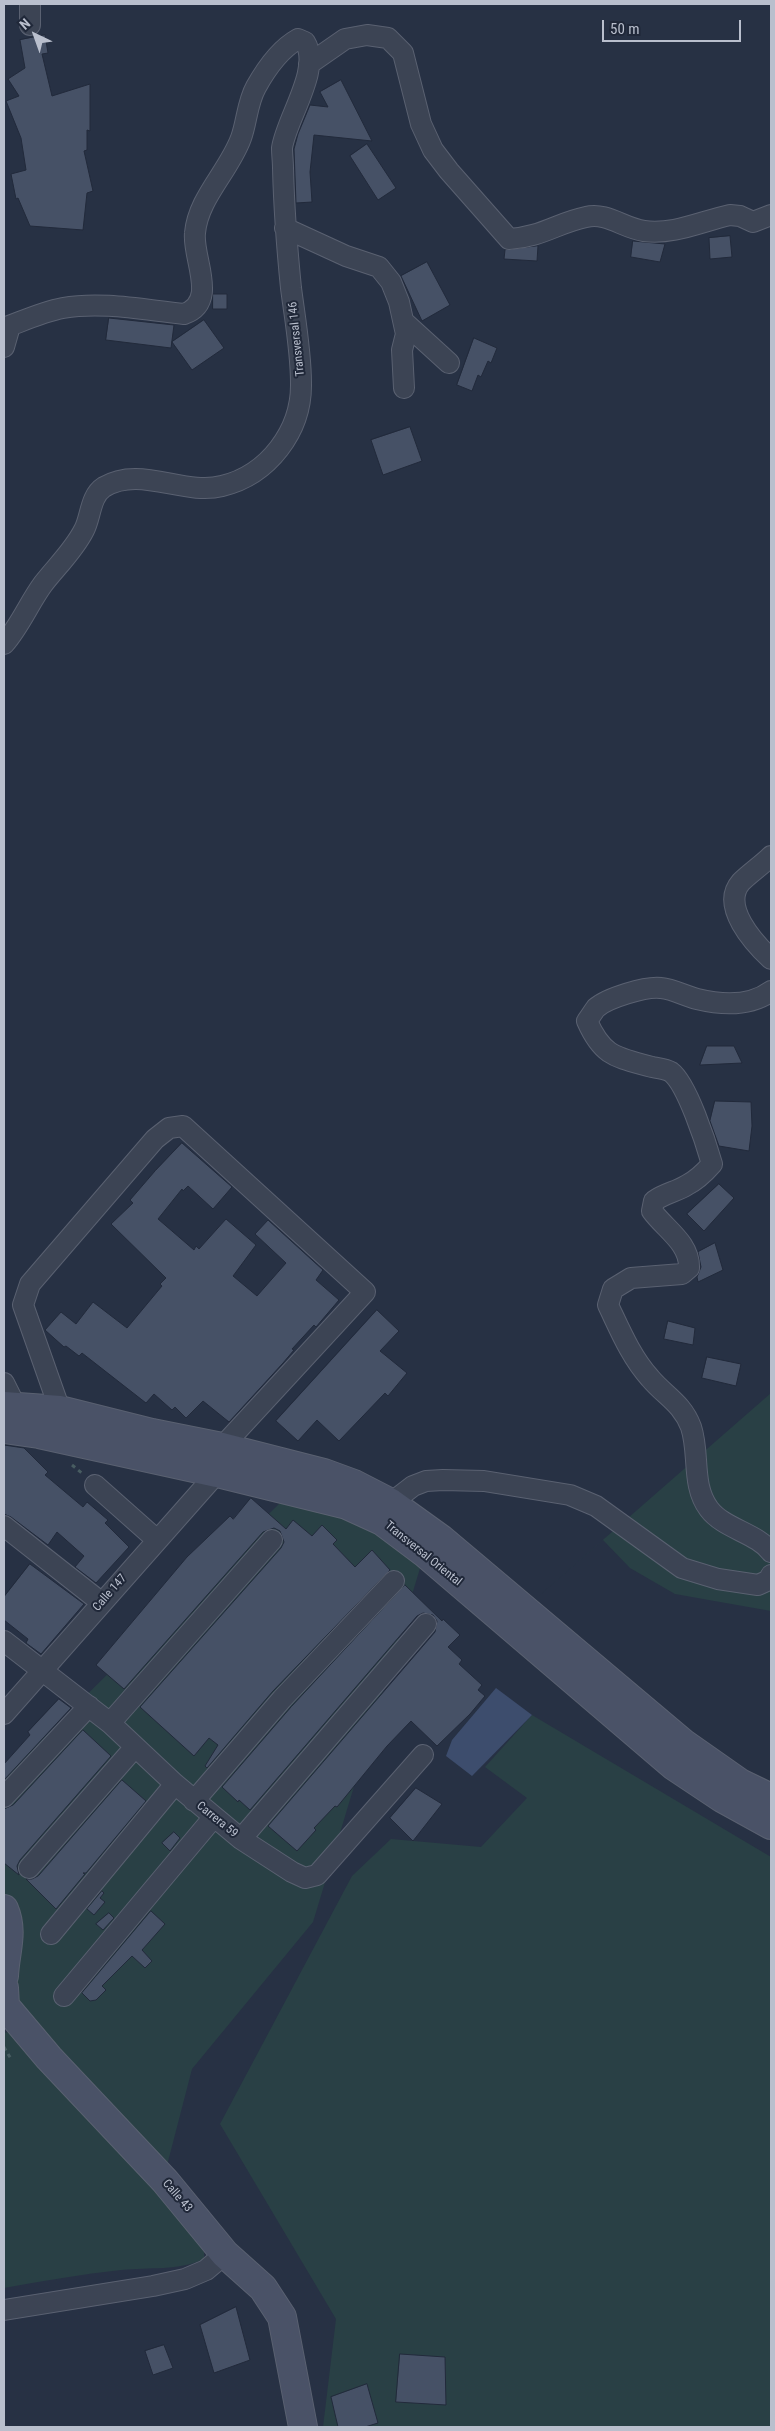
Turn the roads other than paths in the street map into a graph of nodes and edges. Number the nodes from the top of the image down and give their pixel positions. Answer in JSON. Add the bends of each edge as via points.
{"nodes":[{"id":1,"x":30,"y":4,"type":"edge"},
{"id":2,"x":30,"y":25,"type":"dead end"},
{"id":3,"x":309,"y":64,"type":"junction"},
{"id":4,"x":771,"y":215,"type":"edge"},
{"id":5,"x":285,"y":228,"type":"junction"},
{"id":6,"x":404,"y":322,"type":"junction"},
{"id":7,"x":7,"y":327,"type":"edge"},
{"id":8,"x":4,"y":347,"type":"edge"},
{"id":9,"x":449,"y":362,"type":"dead end"},
{"id":10,"x":404,"y":388,"type":"dead end"},
{"id":11,"x":7,"y":639,"type":"edge"},
{"id":12,"x":771,"y":856,"type":"edge"},
{"id":13,"x":771,"y":959,"type":"edge"},
{"id":14,"x":771,"y":991,"type":"edge"},
{"id":15,"x":7,"y":1406,"type":"edge"},
{"id":16,"x":60,"y":1410,"type":"junction"},
{"id":17,"x":222,"y":1447,"type":"junction"},
{"id":18,"x":216,"y":1473,"type":"junction"},
{"id":19,"x":95,"y":1485,"type":"dead end"},
{"id":20,"x":391,"y":1503,"type":"junction"},
{"id":21,"x":4,"y":1526,"type":"edge"},
{"id":22,"x":158,"y":1540,"type":"junction"},
{"id":23,"x":272,"y":1540,"type":"dead end"},
{"id":24,"x":771,"y":1552,"type":"edge"},
{"id":25,"x":771,"y":1575,"type":"edge"},
{"id":26,"x":394,"y":1581,"type":"dead end"},
{"id":27,"x":102,"y":1603,"type":"junction"},
{"id":28,"x":426,"y":1624,"type":"dead end"},
{"id":29,"x":4,"y":1641,"type":"edge"},
{"id":30,"x":42,"y":1671,"type":"junction"},
{"id":31,"x":89,"y":1706,"type":"junction"},
{"id":32,"x":4,"y":1714,"type":"edge"},
{"id":33,"x":110,"y":1723,"type":"junction"},
{"id":34,"x":135,"y":1747,"type":"junction"},
{"id":35,"x":424,"y":1755,"type":"dead end"},
{"id":36,"x":175,"y":1784,"type":"junction"},
{"id":37,"x":4,"y":1797,"type":"edge"},
{"id":38,"x":771,"y":1798,"type":"edge"},
{"id":39,"x":194,"y":1801,"type":"junction"},
{"id":40,"x":214,"y":1818,"type":"junction"},
{"id":41,"x":771,"y":1826,"type":"edge"},
{"id":42,"x":241,"y":1839,"type":"junction"},
{"id":43,"x":29,"y":1868,"type":"dead end"},
{"id":44,"x":4,"y":1909,"type":"edge"},
{"id":45,"x":51,"y":1934,"type":"dead end"},
{"id":46,"x":4,"y":1976,"type":"edge"},
{"id":47,"x":4,"y":1988,"type":"edge"},
{"id":48,"x":64,"y":1996,"type":"dead end"},
{"id":49,"x":225,"y":2254,"type":"junction"},
{"id":50,"x":4,"y":2310,"type":"edge"},
{"id":51,"x":303,"y":2427,"type":"edge"}],
"edges":[{"from":1,"to":2,"type":"street"},
{"from":3,"to":4,"type":"street","via":[[345,39],[367,35],[388,38],[403,54],[421,124],[434,150],[509,239],[528,238],[587,216],[605,216],[644,231],[673,231],[730,215],[753,222]]},
{"from":3,"to":5,"type":"street","name":"Transversal 146","via":[[302,94],[282,148]]},
{"from":3,"to":7,"type":"street","name":"Transversal 146","via":[[310,50],[305,42],[298,39],[276,58],[255,89],[242,138],[199,214],[194,234],[203,274],[199,304],[193,311],[184,314],[118,306],[64,308]]},
{"from":5,"to":6,"type":"street","via":[[379,267],[391,282]]},
{"from":5,"to":11,"type":"street","name":"Transversal 146","via":[[302,385],[295,421],[287,438],[260,469],[221,487],[194,488],[127,479],[103,488],[74,548],[43,585]]},
{"from":6,"to":9,"type":"street"},
{"from":6,"to":10,"type":"street"},
{"from":7,"to":8,"type":"street"},
{"from":12,"to":13,"type":"street","via":[[740,883],[735,897],[741,924]]},
{"from":14,"to":24,"type":"street","via":[[742,1002],[719,1002],[662,988],[645,988],[598,1007],[587,1021],[594,1038],[611,1056],[670,1072],[680,1085],[703,1134],[712,1164],[686,1186],[663,1194],[654,1201],[652,1211],[684,1246],[689,1268],[682,1274],[631,1278],[613,1288],[608,1305],[634,1358],[651,1379],[678,1403],[691,1427],[699,1491],[709,1510],[734,1530]]},
{"from":15,"to":16,"type":"main road","name":"Transversal Oriental"},
{"from":15,"to":18,"type":"main road","name":"Transversal Oriental","via":[[39,1434]]},
{"from":16,"to":17,"type":"main road","name":"Transversal Oriental"},
{"from":16,"to":17,"type":"street","via":[[23,1305],[30,1284],[155,1139],[169,1128],[183,1126],[365,1292]]},
{"from":17,"to":20,"type":"main road","name":"Transversal Oriental","via":[[324,1473]]},
{"from":18,"to":22,"type":"street","name":"Calle 147"},
{"from":18,"to":41,"type":"main road","name":"Transversal Oriental","via":[[347,1504],[382,1521],[426,1554],[674,1766]]},
{"from":19,"to":22,"type":"street"},
{"from":20,"to":25,"type":"street","via":[[413,1486],[442,1480],[484,1481],[570,1495],[596,1506],[682,1568],[758,1585],[769,1580]]},
{"from":20,"to":38,"type":"main road","name":"Transversal Oriental","via":[[440,1539],[683,1744],[740,1783]]},
{"from":21,"to":27,"type":"street"},
{"from":22,"to":27,"type":"street","name":"Calle 147"},
{"from":23,"to":33,"type":"street"},
{"from":26,"to":39,"type":"street","via":[[282,1699]]},
{"from":27,"to":30,"type":"street","name":"Calle 147"},
{"from":28,"to":42,"type":"street"},
{"from":29,"to":30,"type":"street","name":"Carrera 59"},
{"from":30,"to":31,"type":"street","name":"Carrera 59"},
{"from":30,"to":32,"type":"street","name":"Calle 147"},
{"from":31,"to":33,"type":"street","name":"Carrera 59"},
{"from":31,"to":37,"type":"street"},
{"from":33,"to":34,"type":"street","name":"Carrera 59"},
{"from":34,"to":36,"type":"street","name":"Carrera 59"},
{"from":34,"to":43,"type":"street"},
{"from":35,"to":42,"type":"street","name":"Carrera 59","via":[[317,1875],[305,1878],[292,1872]]},
{"from":36,"to":39,"type":"street","name":"Carrera 59"},
{"from":36,"to":45,"type":"street"},
{"from":39,"to":40,"type":"street","name":"Carrera 59"},
{"from":40,"to":42,"type":"street","name":"Carrera 59"},
{"from":40,"to":48,"type":"street"},
{"from":44,"to":46,"type":"main road","via":[[9,1920],[10,1940]]},
{"from":47,"to":49,"type":"main road","name":"Calle 43","via":[[5,2006],[165,2182]]},
{"from":49,"to":50,"type":"street","via":[[206,2270],[185,2279]]},
{"from":49,"to":51,"type":"main road","name":"Calle 43","via":[[263,2288],[282,2317]]}]}
